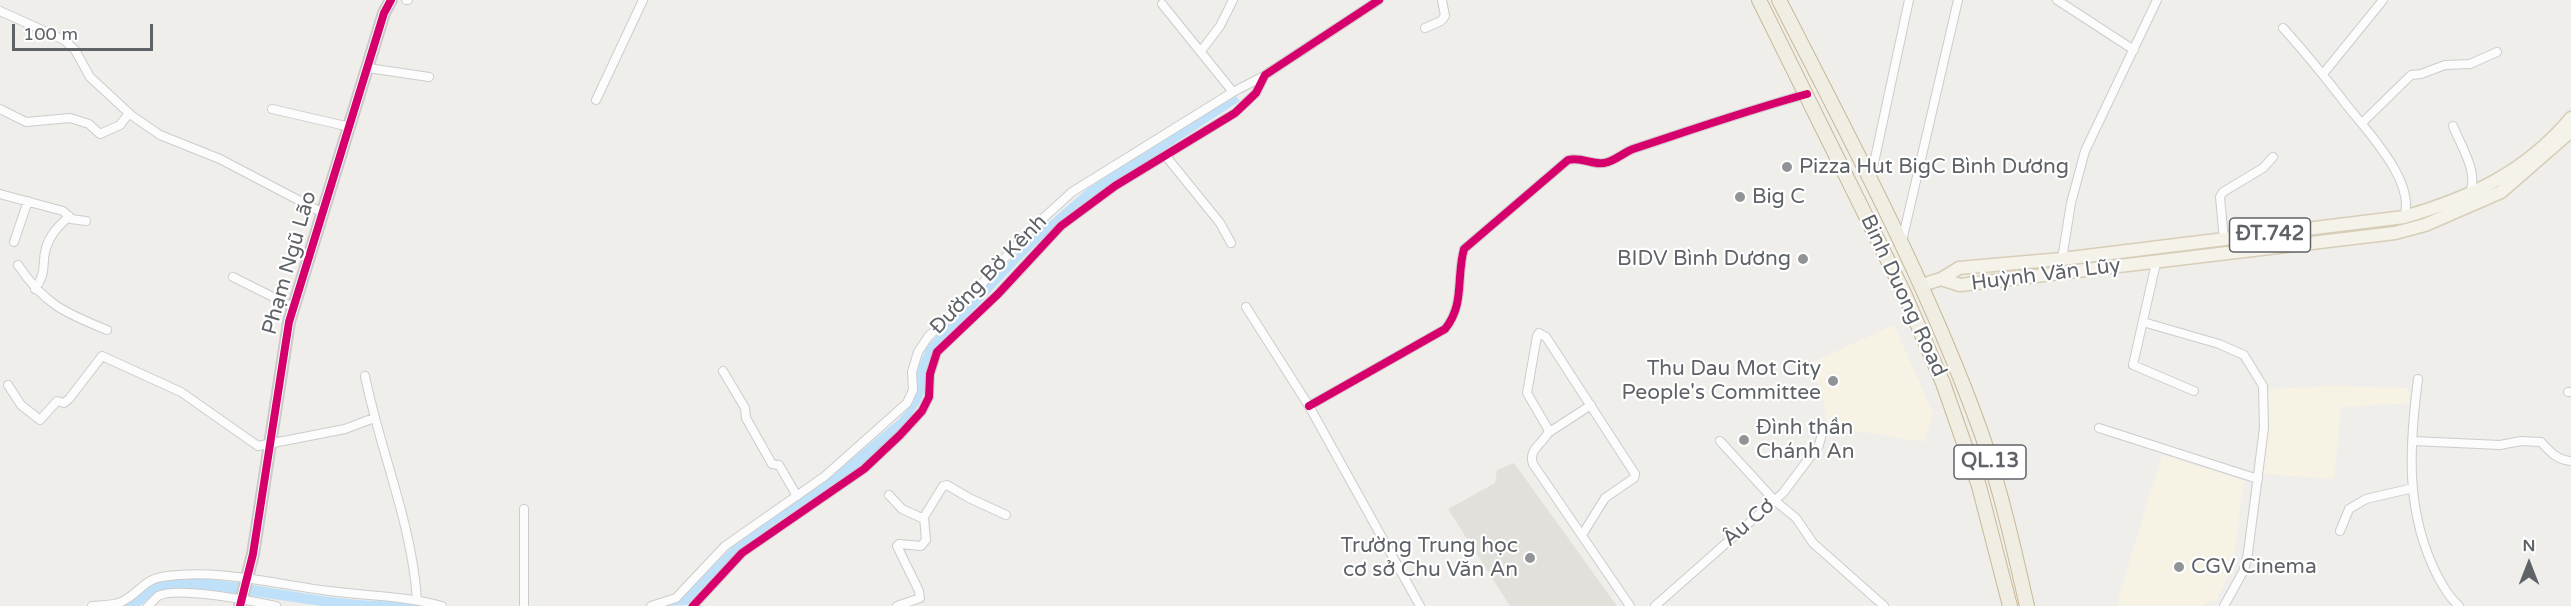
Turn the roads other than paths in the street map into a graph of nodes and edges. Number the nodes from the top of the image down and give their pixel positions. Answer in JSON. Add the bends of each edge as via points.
{"nodes":[{"id":1,"x":391,"y":0,"type":"edge"},
{"id":2,"x":643,"y":0,"type":"edge"},
{"id":3,"x":1233,"y":0,"type":"edge"},
{"id":4,"x":1378,"y":0,"type":"edge"},
{"id":5,"x":1442,"y":0,"type":"edge"},
{"id":6,"x":1759,"y":0,"type":"edge"},
{"id":7,"x":1779,"y":0,"type":"edge"},
{"id":8,"x":1909,"y":0,"type":"edge"},
{"id":9,"x":1958,"y":0,"type":"edge"},
{"id":10,"x":2057,"y":0,"type":"edge"},
{"id":11,"x":2157,"y":0,"type":"edge"},
{"id":12,"x":2383,"y":0,"type":"edge"},
{"id":13,"x":1162,"y":4,"type":"dead end"},
{"id":14,"x":0,"y":11,"type":"edge"},
{"id":15,"x":1425,"y":28,"type":"dead end"},
{"id":16,"x":2283,"y":28,"type":"dead end"},
{"id":17,"x":2134,"y":50,"type":"junction"},
{"id":18,"x":1201,"y":51,"type":"junction"},
{"id":19,"x":2496,"y":52,"type":"dead end"},
{"id":20,"x":368,"y":68,"type":"junction"},
{"id":21,"x":2323,"y":74,"type":"junction"},
{"id":22,"x":1265,"y":75,"type":"junction"},
{"id":23,"x":429,"y":77,"type":"dead end"},
{"id":24,"x":1233,"y":92,"type":"junction"},
{"id":25,"x":1807,"y":94,"type":"junction"},
{"id":26,"x":596,"y":100,"type":"dead end"},
{"id":27,"x":0,"y":109,"type":"edge"},
{"id":28,"x":272,"y":109,"type":"dead end"},
{"id":29,"x":129,"y":113,"type":"junction"},
{"id":30,"x":2571,"y":118,"type":"edge"},
{"id":31,"x":2362,"y":123,"type":"junction"},
{"id":32,"x":2452,"y":126,"type":"dead end"},
{"id":33,"x":350,"y":127,"type":"junction"},
{"id":34,"x":2571,"y":132,"type":"edge"},
{"id":35,"x":1165,"y":155,"type":"junction"},
{"id":36,"x":2273,"y":158,"type":"dead end"},
{"id":37,"x":1870,"y":180,"type":"junction"},
{"id":38,"x":2497,"y":188,"type":"junction"},
{"id":39,"x":0,"y":194,"type":"edge"},
{"id":40,"x":2468,"y":196,"type":"junction"},
{"id":41,"x":28,"y":201,"type":"junction"},
{"id":42,"x":323,"y":213,"type":"junction"},
{"id":43,"x":69,"y":216,"type":"junction"},
{"id":44,"x":2404,"y":218,"type":"junction"},
{"id":45,"x":86,"y":221,"type":"dead end"},
{"id":46,"x":2224,"y":240,"type":"junction"},
{"id":47,"x":14,"y":242,"type":"dead end"},
{"id":48,"x":1231,"y":243,"type":"dead end"},
{"id":49,"x":1902,"y":244,"type":"junction"},
{"id":50,"x":2062,"y":259,"type":"junction"},
{"id":51,"x":2156,"y":263,"type":"junction"},
{"id":52,"x":18,"y":265,"type":"dead end"},
{"id":53,"x":233,"y":277,"type":"dead end"},
{"id":54,"x":1941,"y":279,"type":"junction"},
{"id":55,"x":1922,"y":285,"type":"junction"},
{"id":56,"x":35,"y":289,"type":"junction"},
{"id":57,"x":1904,"y":293,"type":"junction"},
{"id":58,"x":293,"y":307,"type":"junction"},
{"id":59,"x":1246,"y":307,"type":"dead end"},
{"id":60,"x":2143,"y":322,"type":"junction"},
{"id":61,"x":107,"y":330,"type":"dead end"},
{"id":62,"x":723,"y":371,"type":"dead end"},
{"id":63,"x":365,"y":376,"type":"dead end"},
{"id":64,"x":2418,"y":379,"type":"dead end"},
{"id":65,"x":8,"y":385,"type":"dead end"},
{"id":66,"x":2194,"y":391,"type":"dead end"},
{"id":67,"x":1591,"y":405,"type":"junction"},
{"id":68,"x":1309,"y":406,"type":"junction"},
{"id":69,"x":374,"y":418,"type":"junction"},
{"id":70,"x":1824,"y":426,"type":"dead end"},
{"id":71,"x":2100,"y":428,"type":"dead end"},
{"id":72,"x":1548,"y":433,"type":"junction"},
{"id":73,"x":1720,"y":441,"type":"dead end"},
{"id":74,"x":2413,"y":441,"type":"junction"},
{"id":75,"x":270,"y":445,"type":"junction"},
{"id":76,"x":2571,"y":461,"type":"edge"},
{"id":77,"x":2258,"y":479,"type":"junction"},
{"id":78,"x":2413,"y":488,"type":"junction"},
{"id":79,"x":889,"y":495,"type":"dead end"},
{"id":80,"x":797,"y":496,"type":"junction"},
{"id":81,"x":1774,"y":500,"type":"junction"},
{"id":82,"x":524,"y":509,"type":"dead end"},
{"id":83,"x":1006,"y":515,"type":"dead end"},
{"id":84,"x":924,"y":519,"type":"junction"},
{"id":85,"x":2340,"y":531,"type":"dead end"},
{"id":86,"x":1582,"y":535,"type":"junction"},
{"id":87,"x":247,"y":578,"type":"junction"},
{"id":88,"x":2022,"y":584,"type":"junction"},
{"id":89,"x":2006,"y":587,"type":"junction"},
{"id":90,"x":417,"y":600,"type":"junction"},
{"id":91,"x":241,"y":601,"type":"edge"},
{"id":92,"x":92,"y":606,"type":"edge"},
{"id":93,"x":148,"y":606,"type":"edge"},
{"id":94,"x":276,"y":606,"type":"edge"},
{"id":95,"x":442,"y":606,"type":"edge"},
{"id":96,"x":524,"y":606,"type":"edge"},
{"id":97,"x":651,"y":606,"type":"edge"},
{"id":98,"x":693,"y":606,"type":"edge"},
{"id":99,"x":897,"y":606,"type":"edge"},
{"id":100,"x":1420,"y":606,"type":"edge"},
{"id":101,"x":1630,"y":606,"type":"edge"},
{"id":102,"x":1655,"y":606,"type":"edge"},
{"id":103,"x":1884,"y":606,"type":"edge"},
{"id":104,"x":2004,"y":606,"type":"edge"},
{"id":105,"x":2010,"y":606,"type":"edge"},
{"id":106,"x":2027,"y":606,"type":"edge"},
{"id":107,"x":2036,"y":606,"type":"edge"},
{"id":108,"x":2224,"y":606,"type":"edge"},
{"id":109,"x":2459,"y":606,"type":"edge"}],
"edges":[{"from":1,"to":20,"type":"street","name":"Phạm Ngũ Lão"},
{"from":2,"to":26,"type":"street"},
{"from":3,"to":18,"type":"street"},
{"from":4,"to":22,"type":"street","name":"Đường Bờ Kênh"},
{"from":5,"to":15,"type":"street","via":[[1445,16]]},
{"from":6,"to":25,"type":"highway","name":"Binh Duong Road","number":"QL.13"},
{"from":7,"to":37,"type":"highway","name":"Binh Duong Road","number":"QL.13"},
{"from":8,"to":37,"type":"street"},
{"from":9,"to":49,"type":"street"},
{"from":10,"to":17,"type":"street"},
{"from":11,"to":17,"type":"street"},
{"from":12,"to":21,"type":"street"},
{"from":13,"to":18,"type":"street"},
{"from":14,"to":29,"type":"street","via":[[64,40],[75,50],[90,77]]},
{"from":16,"to":21,"type":"street"},
{"from":17,"to":50,"type":"street","via":[[2085,151]]},
{"from":18,"to":24,"type":"street"},
{"from":19,"to":31,"type":"street","via":[[2470,64],[2445,65],[2411,75]]},
{"from":20,"to":23,"type":"street"},
{"from":20,"to":33,"type":"street","name":"Phạm Ngũ Lão"},
{"from":21,"to":31,"type":"street"},
{"from":22,"to":24,"type":"street","name":"Đường Bờ Kênh"},
{"from":22,"to":35,"type":"street","via":[[1256,93],[1235,112]]},
{"from":24,"to":80,"type":"street","name":"Đường Bờ Kênh","via":[[1072,192],[1029,231],[928,337],[918,352],[912,372],[913,390],[907,403]]},
{"from":25,"to":57,"type":"highway","name":"Binh Duong Road","number":"QL.13","via":[[1861,206],[1858,217],[1891,283]]},
{"from":25,"to":68,"type":"street","via":[[1630,150],[1608,162],[1568,160],[1464,249],[1458,305],[1445,329]]},
{"from":27,"to":29,"type":"street","via":[[26,122],[70,117],[89,124],[100,134],[120,124]]},
{"from":28,"to":33,"type":"street"},
{"from":29,"to":42,"type":"street","via":[[160,135],[220,159]]},
{"from":30,"to":38,"type":"main road","name":"Huỳnh Văn Lũy","number":"ĐT.742"},
{"from":31,"to":44,"type":"street","via":[[2398,176],[2407,209]]},
{"from":32,"to":40,"type":"street","via":[[2472,175]]},
{"from":33,"to":42,"type":"street","name":"Phạm Ngũ Lão"},
{"from":34,"to":38,"type":"main road","name":"Huỳnh Văn Lũy","number":"ĐT.742"},
{"from":35,"to":48,"type":"street","via":[[1220,223]]},
{"from":35,"to":98,"type":"street","via":[[1061,226],[937,352],[930,374],[929,397],[900,435],[864,469],[742,553]]},
{"from":36,"to":46,"type":"street","via":[[2220,197]]},
{"from":37,"to":49,"type":"highway","name":"Binh Duong Road","number":"QL.13"},
{"from":38,"to":40,"type":"main road","name":"Huỳnh Văn Lũy","number":"ĐT.742"},
{"from":38,"to":51,"type":"main road","name":"Huỳnh Văn Lũy","number":"ĐT.742","via":[[2425,225],[2395,233]]},
{"from":39,"to":41,"type":"street"},
{"from":40,"to":44,"type":"main road","name":"Huỳnh Văn Lũy","number":"ĐT.742"},
{"from":41,"to":43,"type":"street"},
{"from":41,"to":47,"type":"street"},
{"from":42,"to":58,"type":"street","name":"Phạm Ngũ Lão"},
{"from":43,"to":45,"type":"street"},
{"from":43,"to":56,"type":"street","via":[[49,240],[46,264]]},
{"from":44,"to":46,"type":"main road","name":"Huỳnh Văn Lũy","number":"ĐT.742"},
{"from":46,"to":50,"type":"main road","name":"Huỳnh Văn Lũy","number":"ĐT.742"},
{"from":49,"to":55,"type":"highway","name":"Binh Duong Road","number":"QL.13"},
{"from":50,"to":54,"type":"main road","name":"Huỳnh Văn Lũy","number":"ĐT.742","via":[[1959,268]]},
{"from":51,"to":54,"type":"main road","name":"Huỳnh Văn Lũy","number":"ĐT.742","via":[[1960,285]]},
{"from":51,"to":60,"type":"street"},
{"from":52,"to":56,"type":"street"},
{"from":53,"to":58,"type":"street"},
{"from":54,"to":55,"type":"main road","number":"ĐT.742"},
{"from":55,"to":57,"type":"highway"},
{"from":55,"to":88,"type":"highway","name":"Binh Duong Road","number":"QL.13","via":[[1982,437]]},
{"from":56,"to":61,"type":"street","via":[[57,307]]},
{"from":57,"to":89,"type":"highway","name":"Binh Duong Road","number":"QL.13","via":[[1959,424]]},
{"from":58,"to":75,"type":"street","name":"Phạm Ngũ Lão"},
{"from":59,"to":68,"type":"street"},
{"from":60,"to":66,"type":"street","via":[[2133,365]]},
{"from":60,"to":77,"type":"street","via":[[2244,355],[2264,386]]},
{"from":62,"to":80,"type":"street","via":[[772,464],[779,465]]},
{"from":63,"to":69,"type":"street"},
{"from":64,"to":74,"type":"street"},
{"from":65,"to":75,"type":"street","via":[[21,405],[40,420],[57,401],[64,403],[69,399],[102,356],[181,392],[258,446]]},
{"from":67,"to":72,"type":"street"},
{"from":67,"to":72,"type":"street","via":[[1546,337],[1539,333],[1527,393]]},
{"from":67,"to":86,"type":"street","via":[[1635,474],[1605,498]]},
{"from":68,"to":100,"type":"street"},
{"from":69,"to":75,"type":"street","via":[[345,429]]},
{"from":69,"to":90,"type":"street","via":[[405,521]]},
{"from":70,"to":81,"type":"street","name":"Âu Cơ","via":[[1819,445]]},
{"from":71,"to":77,"type":"street"},
{"from":72,"to":86,"type":"street","via":[[1531,459]]},
{"from":73,"to":81,"type":"street"},
{"from":74,"to":76,"type":"street","via":[[2500,445],[2541,442],[2551,453]]},
{"from":74,"to":78,"type":"street"},
{"from":75,"to":87,"type":"street","name":"Phạm Ngũ Lão"},
{"from":77,"to":108,"type":"street","via":[[2244,570]]},
{"from":78,"to":85,"type":"street","via":[[2366,499],[2349,509]]},
{"from":78,"to":109,"type":"street","via":[[2421,539],[2431,566]]},
{"from":79,"to":84,"type":"street","via":[[902,509]]},
{"from":80,"to":97,"type":"street","name":"Đường Bờ Kênh","via":[[725,546],[676,598]]},
{"from":81,"to":102,"type":"street","name":"Âu Cơ"},
{"from":81,"to":103,"type":"street","via":[[1796,518],[1813,543]]},
{"from":82,"to":96,"type":"street"},
{"from":83,"to":84,"type":"street","via":[[947,485]]},
{"from":84,"to":99,"type":"street","via":[[927,535],[921,546],[899,544],[897,548],[920,598]]},
{"from":86,"to":101,"type":"street"},
{"from":87,"to":90,"type":"street"},
{"from":87,"to":91,"type":"street","name":"Phạm Ngũ Lão"},
{"from":87,"to":92,"type":"street","via":[[189,573],[158,578],[144,584],[122,603]]},
{"from":88,"to":106,"type":"highway","name":"Binh Duong Road","number":"QL.13"},
{"from":88,"to":107,"type":"highway"},
{"from":89,"to":104,"type":"highway"},
{"from":89,"to":105,"type":"highway","name":"Binh Duong Road","number":"QL.13"},
{"from":90,"to":95,"type":"street"},
{"from":91,"to":93,"type":"street","via":[[212,594],[160,595]]},
{"from":91,"to":94,"type":"street"}]}
